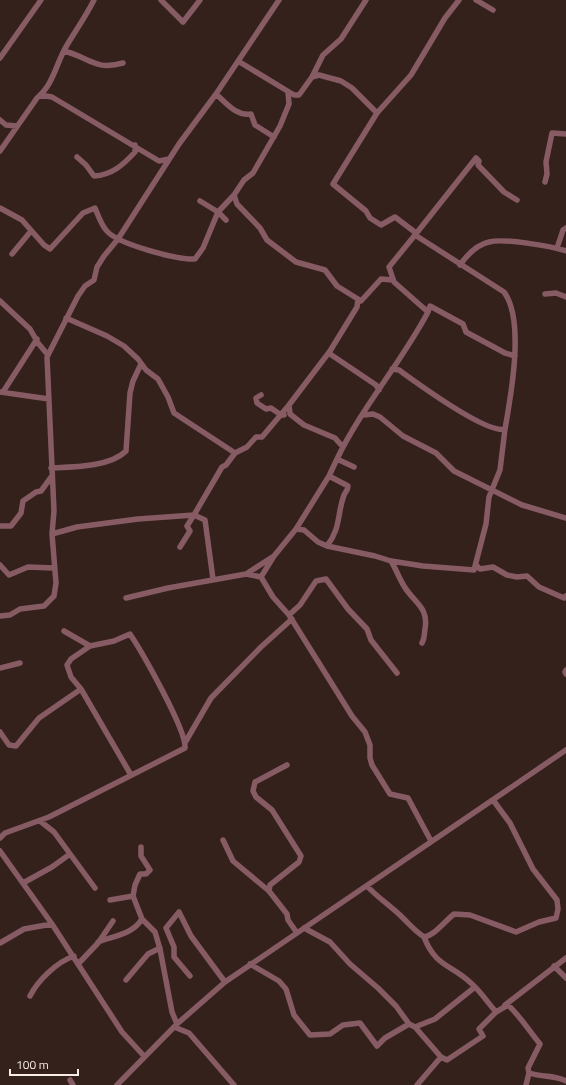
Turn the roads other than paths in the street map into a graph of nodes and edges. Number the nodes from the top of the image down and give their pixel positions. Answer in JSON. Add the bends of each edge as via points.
{"nodes":[{"id":1,"x":40,"y":0,"type":"edge"},
{"id":2,"x":94,"y":0,"type":"edge"},
{"id":3,"x":161,"y":0,"type":"edge"},
{"id":4,"x":200,"y":0,"type":"edge"},
{"id":5,"x":280,"y":0,"type":"edge"},
{"id":6,"x":366,"y":0,"type":"edge"},
{"id":7,"x":459,"y":0,"type":"edge"},
{"id":8,"x":476,"y":0,"type":"edge"},
{"id":9,"x":493,"y":10,"type":"dead end"},
{"id":10,"x":2,"y":50,"type":"edge"},
{"id":11,"x":64,"y":51,"type":"junction"},
{"id":12,"x":0,"y":58,"type":"edge"},
{"id":13,"x":238,"y":61,"type":"junction"},
{"id":14,"x":123,"y":63,"type":"dead end"},
{"id":15,"x":312,"y":77,"type":"junction"},
{"id":16,"x":288,"y":92,"type":"junction"},
{"id":17,"x":216,"y":94,"type":"junction"},
{"id":18,"x":40,"y":95,"type":"junction"},
{"id":19,"x":377,"y":112,"type":"junction"},
{"id":20,"x":0,"y":120,"type":"edge"},
{"id":21,"x":17,"y":126,"type":"junction"},
{"id":22,"x":566,"y":134,"type":"edge"},
{"id":23,"x":274,"y":138,"type":"junction"},
{"id":24,"x":136,"y":145,"type":"junction"},
{"id":25,"x":0,"y":151,"type":"edge"},
{"id":26,"x":78,"y":157,"type":"dead end"},
{"id":27,"x":169,"y":158,"type":"junction"},
{"id":28,"x":545,"y":182,"type":"dead end"},
{"id":29,"x":234,"y":194,"type":"junction"},
{"id":30,"x":517,"y":200,"type":"dead end"},
{"id":31,"x":200,"y":201,"type":"dead end"},
{"id":32,"x":0,"y":208,"type":"edge"},
{"id":33,"x":218,"y":212,"type":"junction"},
{"id":34,"x":226,"y":220,"type":"dead end"},
{"id":35,"x":566,"y":228,"type":"edge"},
{"id":36,"x":31,"y":230,"type":"junction"},
{"id":37,"x":415,"y":234,"type":"junction"},
{"id":38,"x":118,"y":239,"type":"junction"},
{"id":39,"x":557,"y":248,"type":"junction"},
{"id":40,"x":566,"y":251,"type":"edge"},
{"id":41,"x":12,"y":254,"type":"dead end"},
{"id":42,"x":460,"y":265,"type":"junction"},
{"id":43,"x":393,"y":280,"type":"junction"},
{"id":44,"x":545,"y":294,"type":"dead end"},
{"id":45,"x":566,"y":297,"type":"edge"},
{"id":46,"x":358,"y":299,"type":"junction"},
{"id":47,"x":0,"y":301,"type":"edge"},
{"id":48,"x":428,"y":312,"type":"junction"},
{"id":49,"x":66,"y":318,"type":"junction"},
{"id":50,"x":37,"y":339,"type":"junction"},
{"id":51,"x":330,"y":351,"type":"junction"},
{"id":52,"x":48,"y":355,"type":"junction"},
{"id":53,"x":515,"y":356,"type":"junction"},
{"id":54,"x":141,"y":364,"type":"junction"},
{"id":55,"x":392,"y":369,"type":"junction"},
{"id":56,"x":48,"y":385,"type":"junction"},
{"id":57,"x":379,"y":390,"type":"junction"},
{"id":58,"x":2,"y":392,"type":"edge"},
{"id":59,"x":261,"y":395,"type":"dead end"},
{"id":60,"x":38,"y":397,"type":"junction"},
{"id":61,"x":49,"y":399,"type":"junction"},
{"id":62,"x":289,"y":405,"type":"junction"},
{"id":63,"x":290,"y":414,"type":"junction"},
{"id":64,"x":281,"y":415,"type":"junction"},
{"id":65,"x":364,"y":415,"type":"junction"},
{"id":66,"x":505,"y":429,"type":"junction"},
{"id":67,"x":343,"y":448,"type":"junction"},
{"id":68,"x":234,"y":453,"type":"junction"},
{"id":69,"x":337,"y":459,"type":"junction"},
{"id":70,"x":354,"y":467,"type":"dead end"},
{"id":71,"x":51,"y":468,"type":"junction"},
{"id":72,"x":52,"y":476,"type":"junction"},
{"id":73,"x":329,"y":476,"type":"junction"},
{"id":74,"x":492,"y":489,"type":"junction"},
{"id":75,"x":194,"y":515,"type":"junction"},
{"id":76,"x":566,"y":518,"type":"edge"},
{"id":77,"x":0,"y":526,"type":"edge"},
{"id":78,"x":296,"y":529,"type":"junction"},
{"id":79,"x":52,"y":534,"type":"junction"},
{"id":80,"x":327,"y":546,"type":"junction"},
{"id":81,"x":180,"y":547,"type":"dead end"},
{"id":82,"x":274,"y":556,"type":"junction"},
{"id":83,"x":391,"y":561,"type":"junction"},
{"id":84,"x":0,"y":565,"type":"edge"},
{"id":85,"x":476,"y":565,"type":"junction"},
{"id":86,"x":54,"y":568,"type":"junction"},
{"id":87,"x":246,"y":574,"type":"junction"},
{"id":88,"x":261,"y":577,"type":"junction"},
{"id":89,"x":213,"y":579,"type":"junction"},
{"id":90,"x":566,"y":596,"type":"edge"},
{"id":91,"x":126,"y":598,"type":"dead end"},
{"id":92,"x":0,"y":616,"type":"edge"},
{"id":93,"x":291,"y":617,"type":"junction"},
{"id":94,"x":64,"y":631,"type":"dead end"},
{"id":95,"x":422,"y":643,"type":"dead end"},
{"id":96,"x":90,"y":646,"type":"junction"},
{"id":97,"x":20,"y":663,"type":"dead end"},
{"id":98,"x":0,"y":668,"type":"edge"},
{"id":99,"x":566,"y":670,"type":"edge"},
{"id":100,"x":397,"y":673,"type":"dead end"},
{"id":101,"x":566,"y":674,"type":"edge"},
{"id":102,"x":81,"y":689,"type":"junction"},
{"id":103,"x":0,"y":732,"type":"edge"},
{"id":104,"x":186,"y":741,"type":"junction"},
{"id":105,"x":566,"y":750,"type":"edge"},
{"id":106,"x":287,"y":765,"type":"dead end"},
{"id":107,"x":131,"y":775,"type":"junction"},
{"id":108,"x":493,"y":800,"type":"junction"},
{"id":109,"x":40,"y":821,"type":"junction"},
{"id":110,"x":0,"y":838,"type":"edge"},
{"id":111,"x":223,"y":840,"type":"dead end"},
{"id":112,"x":432,"y":841,"type":"junction"},
{"id":113,"x":141,"y":847,"type":"dead end"},
{"id":114,"x":0,"y":851,"type":"edge"},
{"id":115,"x":70,"y":854,"type":"junction"},
{"id":116,"x":23,"y":883,"type":"junction"},
{"id":117,"x":367,"y":886,"type":"junction"},
{"id":118,"x":95,"y":888,"type":"dead end"},
{"id":119,"x":270,"y":891,"type":"junction"},
{"id":120,"x":133,"y":896,"type":"junction"},
{"id":121,"x":110,"y":900,"type":"dead end"},
{"id":122,"x":142,"y":919,"type":"junction"},
{"id":123,"x":114,"y":921,"type":"dead end"},
{"id":124,"x":52,"y":924,"type":"junction"},
{"id":125,"x":304,"y":928,"type":"junction"},
{"id":126,"x":297,"y":933,"type":"junction"},
{"id":127,"x":424,"y":937,"type":"junction"},
{"id":128,"x":0,"y":943,"type":"edge"},
{"id":129,"x":98,"y":943,"type":"junction"},
{"id":130,"x":160,"y":948,"type":"junction"},
{"id":131,"x":74,"y":956,"type":"junction"},
{"id":132,"x":566,"y":958,"type":"edge"},
{"id":133,"x":79,"y":963,"type":"junction"},
{"id":134,"x":250,"y":964,"type":"junction"},
{"id":135,"x":554,"y":966,"type":"junction"},
{"id":136,"x":190,"y":976,"type":"dead end"},
{"id":137,"x":566,"y":978,"type":"edge"},
{"id":138,"x":126,"y":980,"type":"dead end"},
{"id":139,"x":225,"y":982,"type":"junction"},
{"id":140,"x":475,"y":987,"type":"junction"},
{"id":141,"x":30,"y":996,"type":"dead end"},
{"id":142,"x":505,"y":1005,"type":"junction"},
{"id":143,"x":496,"y":1012,"type":"junction"},
{"id":144,"x":409,"y":1024,"type":"junction"},
{"id":145,"x":175,"y":1025,"type":"junction"},
{"id":146,"x":415,"y":1027,"type":"junction"},
{"id":147,"x":144,"y":1056,"type":"junction"},
{"id":148,"x":441,"y":1057,"type":"junction"},
{"id":149,"x":529,"y":1073,"type":"junction"},
{"id":150,"x":566,"y":1081,"type":"edge"},
{"id":151,"x":117,"y":1085,"type":"edge"},
{"id":152,"x":234,"y":1085,"type":"edge"},
{"id":153,"x":417,"y":1085,"type":"edge"},
{"id":154,"x":526,"y":1085,"type":"edge"}],
"edges":[{"from":1,"to":10,"type":"street"},
{"from":2,"to":11,"type":"street"},
{"from":3,"to":4,"type":"street","via":[[183,22]]},
{"from":5,"to":13,"type":"street"},
{"from":6,"to":15,"type":"street","via":[[341,39],[323,55]]},
{"from":7,"to":19,"type":"street","via":[[445,18],[411,75]]},
{"from":8,"to":9,"type":"street"},
{"from":10,"to":12,"type":"street"},
{"from":11,"to":14,"type":"street","via":[[99,66]]},
{"from":11,"to":18,"type":"street","via":[[52,80]]},
{"from":13,"to":16,"type":"street"},
{"from":13,"to":17,"type":"street"},
{"from":15,"to":16,"type":"street","via":[[299,95]]},
{"from":15,"to":19,"type":"street","via":[[319,75],[341,81]]},
{"from":16,"to":23,"type":"street","via":[[289,104]]},
{"from":17,"to":23,"type":"street","via":[[239,114],[251,114],[255,125]]},
{"from":17,"to":27,"type":"street"},
{"from":18,"to":21,"type":"street"},
{"from":18,"to":24,"type":"street","via":[[52,97]]},
{"from":19,"to":37,"type":"street","via":[[333,184],[381,225],[395,217]]},
{"from":20,"to":21,"type":"street","via":[[6,125]]},
{"from":21,"to":25,"type":"street"},
{"from":22,"to":28,"type":"street","via":[[552,133]]},
{"from":23,"to":29,"type":"street","via":[[253,173]]},
{"from":24,"to":26,"type":"street","via":[[135,152],[122,166],[101,176],[94,176]]},
{"from":24,"to":27,"type":"street","via":[[159,161]]},
{"from":27,"to":38,"type":"street"},
{"from":29,"to":33,"type":"street"},
{"from":29,"to":46,"type":"street","via":[[237,204],[260,228],[267,240],[296,262],[325,270],[337,286]]},
{"from":30,"to":37,"type":"street","via":[[504,192],[478,165],[476,158]]},
{"from":31,"to":33,"type":"street"},
{"from":32,"to":36,"type":"street","via":[[22,220]]},
{"from":33,"to":34,"type":"street"},
{"from":33,"to":38,"type":"street","via":[[203,248],[195,259],[186,260],[162,254]]},
{"from":35,"to":39,"type":"street"},
{"from":36,"to":38,"type":"street","via":[[50,249],[84,213],[95,208],[106,230]]},
{"from":36,"to":41,"type":"street"},
{"from":37,"to":42,"type":"street"},
{"from":37,"to":43,"type":"street","via":[[390,267]]},
{"from":38,"to":49,"type":"street","via":[[97,267],[94,280],[85,286]]},
{"from":39,"to":40,"type":"street"},
{"from":39,"to":42,"type":"street","via":[[540,244],[489,242],[468,253]]},
{"from":42,"to":53,"type":"street","via":[[504,292],[509,299]]},
{"from":43,"to":46,"type":"street","via":[[381,279],[367,296],[361,301]]},
{"from":43,"to":48,"type":"street"},
{"from":44,"to":45,"type":"street","via":[[556,293]]},
{"from":46,"to":51,"type":"street","via":[[357,307]]},
{"from":47,"to":50,"type":"street"},
{"from":48,"to":53,"type":"street","via":[[430,306],[463,324],[466,332],[504,353]]},
{"from":48,"to":55,"type":"street","via":[[405,353]]},
{"from":49,"to":52,"type":"street"},
{"from":49,"to":54,"type":"street","via":[[118,343]]},
{"from":50,"to":52,"type":"street"},
{"from":50,"to":58,"type":"street"},
{"from":51,"to":57,"type":"street","via":[[330,354],[376,385]]},
{"from":51,"to":62,"type":"street"},
{"from":52,"to":56,"type":"street"},
{"from":53,"to":66,"type":"street","via":[[516,365]]},
{"from":54,"to":68,"type":"street","via":[[158,379],[174,413]]},
{"from":54,"to":71,"type":"street","via":[[130,393],[126,451],[119,457],[96,464]]},
{"from":55,"to":57,"type":"street"},
{"from":55,"to":66,"type":"street","via":[[399,370],[484,425]]},
{"from":56,"to":60,"type":"street"},
{"from":56,"to":61,"type":"street"},
{"from":57,"to":65,"type":"street"},
{"from":58,"to":60,"type":"street"},
{"from":59,"to":64,"type":"street","via":[[256,398],[257,403]]},
{"from":60,"to":61,"type":"street"},
{"from":61,"to":71,"type":"street"},
{"from":62,"to":63,"type":"street"},
{"from":62,"to":64,"type":"street"},
{"from":63,"to":64,"type":"street"},
{"from":63,"to":67,"type":"street","via":[[304,425],[335,438]]},
{"from":64,"to":68,"type":"street","via":[[262,437],[256,437],[247,447]]},
{"from":65,"to":67,"type":"street"},
{"from":65,"to":74,"type":"street","via":[[373,414],[380,417],[403,436],[436,453],[454,471]]},
{"from":66,"to":74,"type":"street","via":[[500,470]]},
{"from":67,"to":69,"type":"street"},
{"from":68,"to":75,"type":"street","via":[[222,467]]},
{"from":69,"to":70,"type":"street"},
{"from":69,"to":73,"type":"street"},
{"from":71,"to":72,"type":"street"},
{"from":72,"to":77,"type":"street","via":[[41,491],[23,501],[20,513],[11,526]]},
{"from":72,"to":79,"type":"street"},
{"from":73,"to":78,"type":"street"},
{"from":73,"to":80,"type":"street","via":[[348,486],[348,489],[344,494],[339,525]]},
{"from":74,"to":76,"type":"street","via":[[522,505]]},
{"from":74,"to":85,"type":"street"},
{"from":75,"to":79,"type":"street","via":[[77,527]]},
{"from":75,"to":81,"type":"street","via":[[187,526],[190,532]]},
{"from":75,"to":89,"type":"street","via":[[205,520]]},
{"from":78,"to":80,"type":"street","via":[[304,530]]},
{"from":78,"to":82,"type":"street"},
{"from":79,"to":86,"type":"street"},
{"from":80,"to":83,"type":"street"},
{"from":82,"to":87,"type":"street"},
{"from":82,"to":88,"type":"street"},
{"from":83,"to":85,"type":"street","via":[[467,570],[474,570]]},
{"from":83,"to":95,"type":"street","via":[[404,586],[425,612],[427,620]]},
{"from":84,"to":86,"type":"street","via":[[9,575],[28,566]]},
{"from":85,"to":90,"type":"street","via":[[480,569],[492,567],[507,576],[526,576],[539,587],[564,598]]},
{"from":86,"to":92,"type":"street","via":[[54,596],[44,606],[20,609]]},
{"from":87,"to":88,"type":"street"},
{"from":87,"to":89,"type":"street"},
{"from":88,"to":93,"type":"street","via":[[273,598]]},
{"from":89,"to":91,"type":"street"},
{"from":93,"to":100,"type":"street","via":[[316,581],[326,579],[348,609],[367,629],[371,640]]},
{"from":93,"to":104,"type":"street","via":[[211,698]]},
{"from":93,"to":112,"type":"street","via":[[352,716],[365,732],[370,745],[372,765],[383,784],[390,794],[408,798]]},
{"from":94,"to":96,"type":"street"},
{"from":96,"to":102,"type":"street","via":[[71,659],[67,665],[71,677]]},
{"from":96,"to":104,"type":"street","via":[[114,641],[130,634]]},
{"from":97,"to":98,"type":"street"},
{"from":99,"to":101,"type":"street"},
{"from":102,"to":103,"type":"street","via":[[39,718],[16,746],[9,745]]},
{"from":102,"to":107,"type":"street"},
{"from":104,"to":107,"type":"street","via":[[185,748],[166,760]]},
{"from":105,"to":108,"type":"street"},
{"from":106,"to":119,"type":"street","via":[[255,782],[253,792],[256,798],[272,810],[301,856],[299,862],[270,885]]},
{"from":107,"to":109,"type":"street"},
{"from":108,"to":112,"type":"street"},
{"from":108,"to":127,"type":"street","via":[[510,823],[533,869],[557,900],[556,918],[516,932],[470,914],[454,914],[431,936]]},
{"from":109,"to":110,"type":"street"},
{"from":109,"to":115,"type":"street","via":[[54,832]]},
{"from":111,"to":119,"type":"street","via":[[233,861]]},
{"from":112,"to":117,"type":"street"},
{"from":113,"to":120,"type":"street","via":[[141,856],[150,870],[146,874],[140,874]]},
{"from":114,"to":116,"type":"street"},
{"from":115,"to":116,"type":"street"},
{"from":115,"to":118,"type":"street"},
{"from":116,"to":124,"type":"street"},
{"from":117,"to":125,"type":"street"},
{"from":117,"to":127,"type":"street","via":[[412,929]]},
{"from":119,"to":126,"type":"street"},
{"from":120,"to":121,"type":"street"},
{"from":120,"to":122,"type":"street"},
{"from":122,"to":129,"type":"street","via":[[138,927],[116,938]]},
{"from":122,"to":130,"type":"street","via":[[155,932]]},
{"from":123,"to":129,"type":"street"},
{"from":124,"to":128,"type":"street","via":[[24,928]]},
{"from":124,"to":131,"type":"street"},
{"from":125,"to":126,"type":"street"},
{"from":125,"to":144,"type":"street","via":[[330,942],[396,1006]]},
{"from":126,"to":134,"type":"street"},
{"from":127,"to":140,"type":"street","via":[[429,949],[442,964],[463,976]]},
{"from":129,"to":133,"type":"street"},
{"from":130,"to":138,"type":"street","via":[[148,954]]},
{"from":130,"to":145,"type":"street"},
{"from":131,"to":133,"type":"street"},
{"from":131,"to":141,"type":"street","via":[[66,959],[36,985]]},
{"from":132,"to":135,"type":"street"},
{"from":133,"to":147,"type":"street","via":[[122,1032]]},
{"from":134,"to":139,"type":"street"},
{"from":134,"to":144,"type":"street","via":[[279,981],[286,989],[294,1015],[310,1035],[330,1034],[343,1025],[360,1023],[376,1046]]},
{"from":135,"to":137,"type":"street"},
{"from":135,"to":142,"type":"street"},
{"from":136,"to":139,"type":"street","via":[[174,957],[174,947],[166,928],[179,912],[191,936]]},
{"from":139,"to":145,"type":"street"},
{"from":140,"to":143,"type":"street"},
{"from":140,"to":146,"type":"street","via":[[435,1019]]},
{"from":142,"to":143,"type":"street"},
{"from":142,"to":149,"type":"street","via":[[517,1013],[540,1044],[528,1068]]},
{"from":143,"to":148,"type":"street","via":[[479,1029],[483,1036],[447,1060]]},
{"from":144,"to":146,"type":"street"},
{"from":145,"to":147,"type":"street"},
{"from":145,"to":152,"type":"street","via":[[189,1033]]},
{"from":146,"to":148,"type":"street"},
{"from":147,"to":151,"type":"street"},
{"from":148,"to":153,"type":"street"},
{"from":149,"to":150,"type":"street"},
{"from":149,"to":154,"type":"street"}]}
